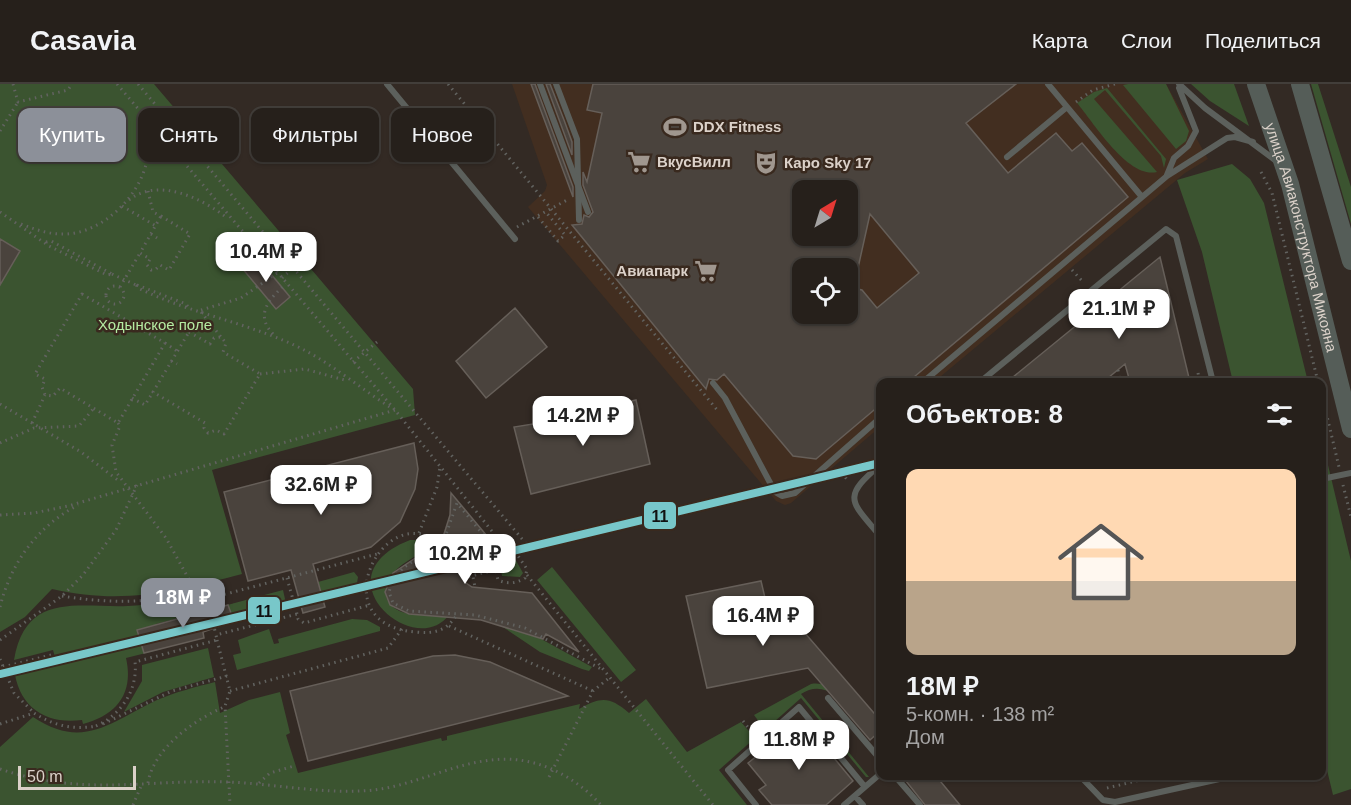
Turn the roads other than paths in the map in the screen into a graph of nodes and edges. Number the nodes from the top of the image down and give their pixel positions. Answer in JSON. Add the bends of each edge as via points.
{"nodes":[{"id":1,"x":387,"y":84,"type":"edge"},
{"id":2,"x":540,"y":84,"type":"edge"},
{"id":3,"x":556,"y":84,"type":"edge"},
{"id":4,"x":1048,"y":84,"type":"edge"},
{"id":5,"x":1178,"y":84,"type":"edge"},
{"id":6,"x":1256,"y":84,"type":"edge"},
{"id":7,"x":1300,"y":84,"type":"edge"},
{"id":8,"x":1066,"y":107,"type":"junction"},
{"id":9,"x":1253,"y":142,"type":"junction"},
{"id":10,"x":1007,"y":157,"type":"dead end"},
{"id":11,"x":1167,"y":176,"type":"junction"},
{"id":12,"x":1290,"y":184,"type":"junction"},
{"id":13,"x":1142,"y":197,"type":"junction"},
{"id":14,"x":588,"y":212,"type":"dead end"},
{"id":15,"x":579,"y":220,"type":"dead end"},
{"id":16,"x":515,"y":239,"type":"dead end"},
{"id":17,"x":1351,"y":261,"type":"edge"},
{"id":18,"x":927,"y":378,"type":"edge"},
{"id":19,"x":985,"y":378,"type":"edge"},
{"id":20,"x":1212,"y":378,"type":"edge"},
{"id":21,"x":713,"y":383,"type":"dead end"},
{"id":22,"x":876,"y":421,"type":"edge"},
{"id":23,"x":1351,"y":429,"type":"edge"},
{"id":24,"x":876,"y":469,"type":"edge"},
{"id":25,"x":1351,"y":473,"type":"edge"},
{"id":26,"x":1326,"y":478,"type":"edge"},
{"id":27,"x":876,"y":531,"type":"edge"},
{"id":28,"x":828,"y":698,"type":"dead end"},
{"id":29,"x":876,"y":754,"type":"edge"},
{"id":30,"x":876,"y":777,"type":"edge"},
{"id":31,"x":898,"y":780,"type":"edge"},
{"id":32,"x":1084,"y":780,"type":"edge"},
{"id":33,"x":1216,"y":780,"type":"edge"},
{"id":34,"x":865,"y":787,"type":"junction"},
{"id":35,"x":855,"y":796,"type":"junction"},
{"id":36,"x":1116,"y":804,"type":"edge"},
{"id":37,"x":756,"y":805,"type":"edge"},
{"id":38,"x":844,"y":805,"type":"edge"},
{"id":39,"x":863,"y":805,"type":"edge"},
{"id":40,"x":920,"y":805,"type":"edge"}],
"edges":[{"from":1,"to":16,"type":"lane"},
{"from":2,"to":14,"type":"lane","bridge":true},
{"from":3,"to":15,"type":"lane","via":[[578,139]]},
{"from":4,"to":8,"type":"lane"},
{"from":5,"to":9,"type":"lane"},
{"from":5,"to":11,"type":"lane","via":[[1196,131],[1174,159]]},
{"from":6,"to":12,"type":"street","name":"улица Авиаконструктора Микояна"},
{"from":7,"to":17,"type":"street"},
{"from":8,"to":10,"type":"lane"},
{"from":8,"to":13,"type":"lane"},
{"from":9,"to":11,"type":"lane","via":[[1227,138]]},
{"from":9,"to":12,"type":"lane","via":[[1279,164]]},
{"from":11,"to":13,"type":"lane"},
{"from":12,"to":23,"type":"street","name":"улица Авиаконструктора Микояна"},
{"from":13,"to":18,"type":"lane"},
{"from":19,"to":20,"type":"lane","via":[[1166,229],[1176,236]]},
{"from":21,"to":22,"type":"lane","via":[[725,398],[775,492],[782,496],[795,493]]},
{"from":24,"to":27,"type":"lane","via":[[853,496],[856,507]]},
{"from":25,"to":26,"type":"lane"},
{"from":28,"to":29,"type":"lane"},
{"from":30,"to":34,"type":"lane"},
{"from":31,"to":40,"type":"lane"},
{"from":32,"to":36,"type":"lane","via":[[1103,800]]},
{"from":33,"to":36,"type":"lane"},
{"from":34,"to":35,"type":"lane"},
{"from":34,"to":37,"type":"lane","via":[[799,706],[728,770]]},
{"from":35,"to":38,"type":"lane"},
{"from":35,"to":39,"type":"lane"}]}
